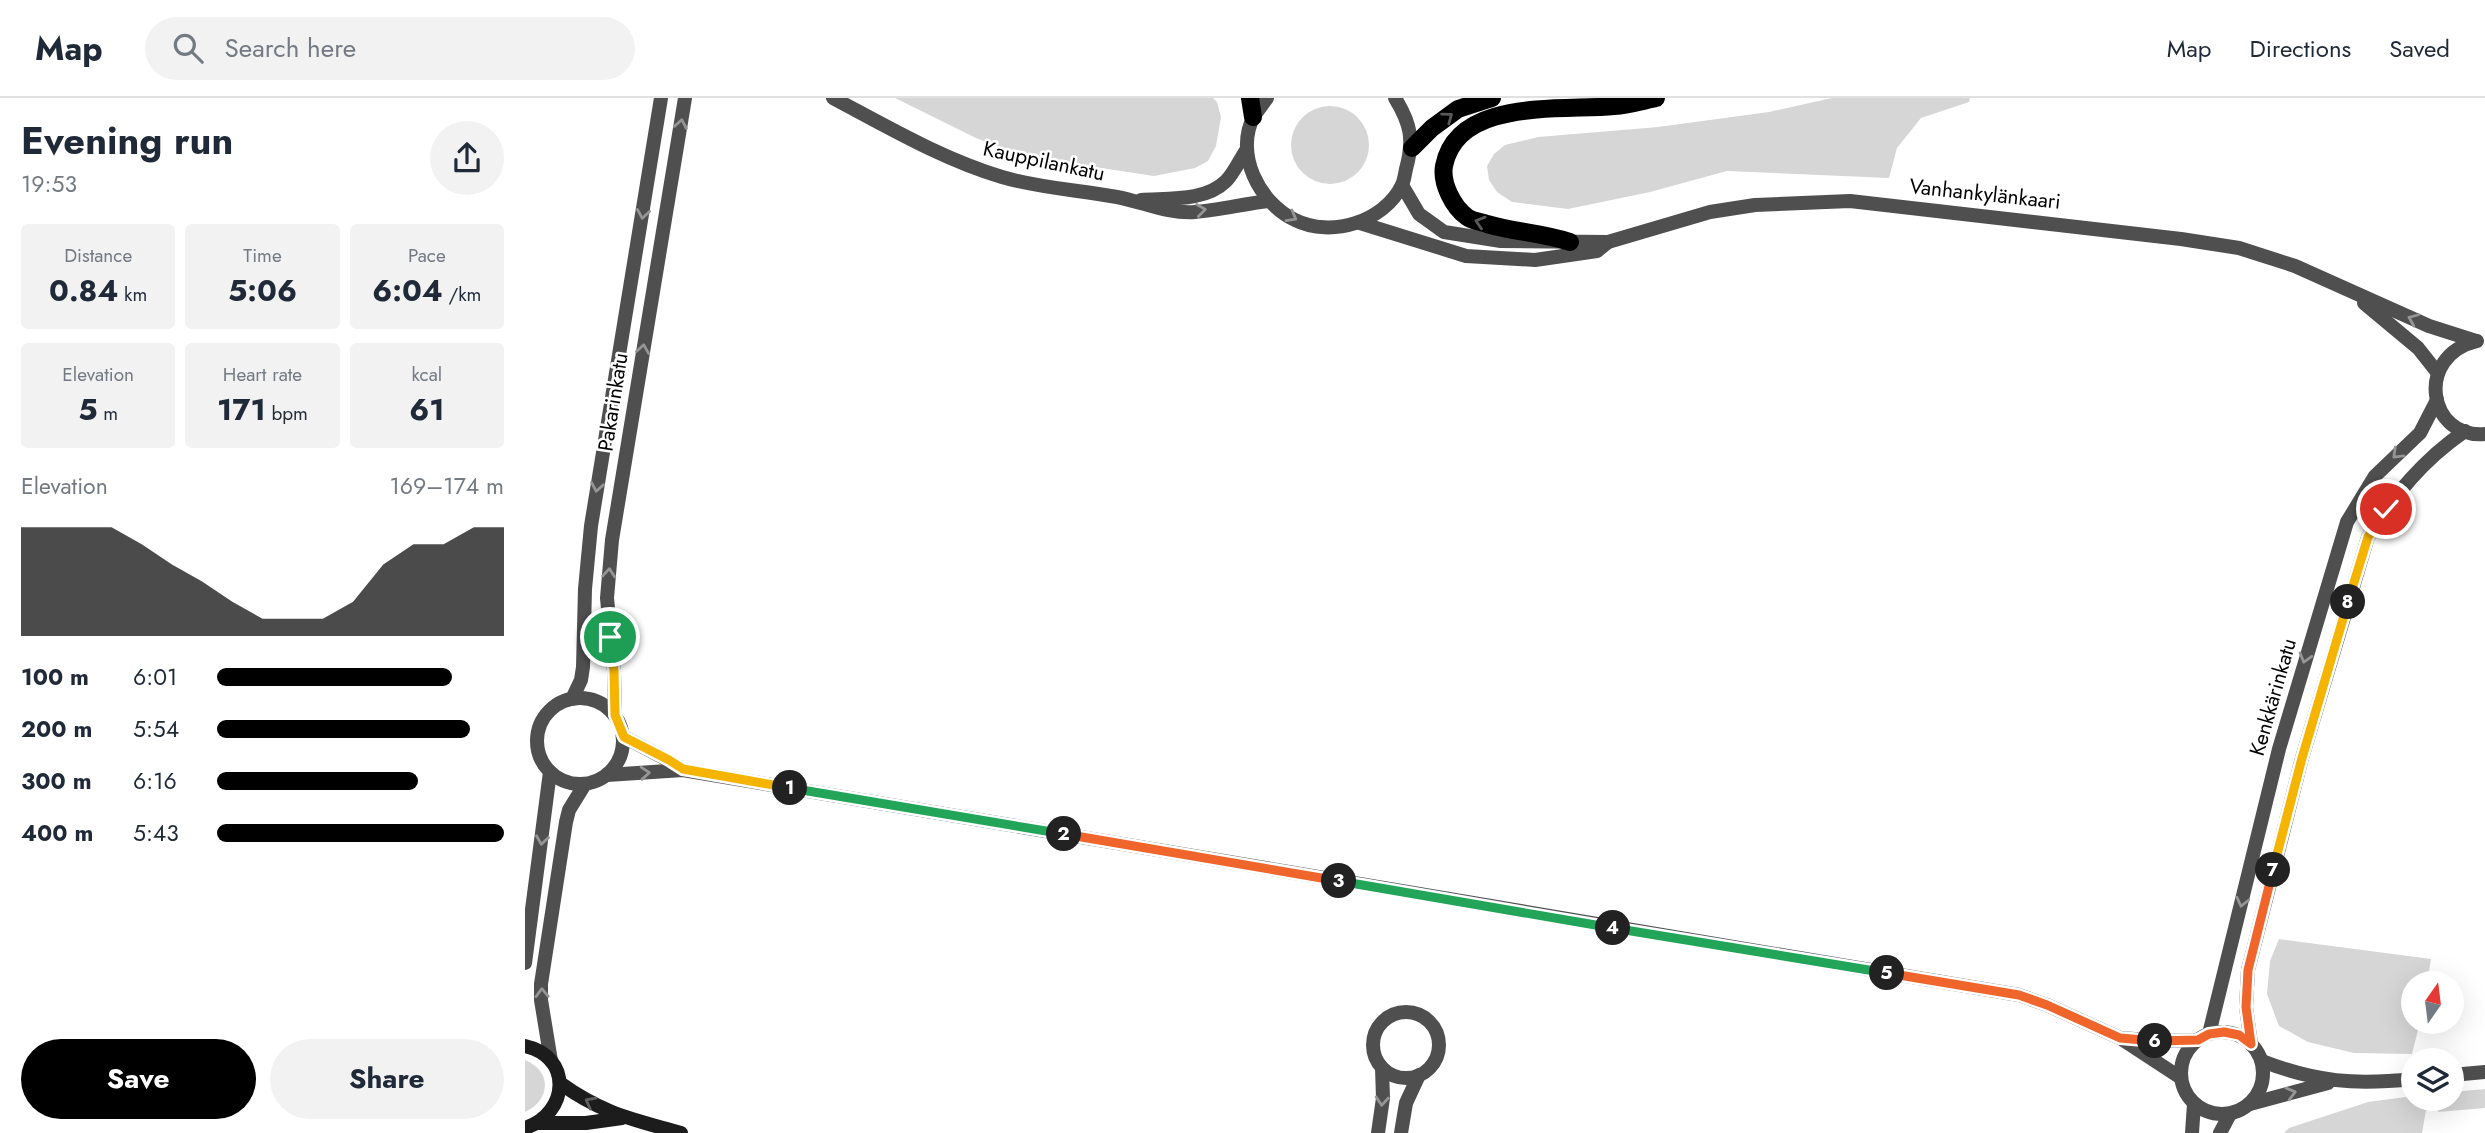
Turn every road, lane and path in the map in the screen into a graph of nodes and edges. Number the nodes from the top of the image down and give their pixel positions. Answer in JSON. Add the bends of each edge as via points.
{"nodes":[{"id":1,"x":661,"y":98,"type":"edge"},
{"id":2,"x":685,"y":98,"type":"edge"},
{"id":3,"x":833,"y":98,"type":"edge"},
{"id":4,"x":1250,"y":98,"type":"edge"},
{"id":5,"x":1267,"y":98,"type":"edge"},
{"id":6,"x":1395,"y":98,"type":"edge"},
{"id":7,"x":1492,"y":98,"type":"edge"},
{"id":8,"x":1656,"y":98,"type":"edge"},
{"id":9,"x":1253,"y":117,"type":"junction"},
{"id":10,"x":1412,"y":148,"type":"junction"},
{"id":11,"x":1247,"y":149,"type":"junction"},
{"id":12,"x":1402,"y":185,"type":"junction"},
{"id":13,"x":1135,"y":201,"type":"junction"},
{"id":14,"x":1268,"y":201,"type":"junction"},
{"id":15,"x":1360,"y":222,"type":"junction"},
{"id":16,"x":1570,"y":242,"type":"junction"},
{"id":17,"x":1608,"y":242,"type":"junction"},
{"id":18,"x":2352,"y":293,"type":"junction"},
{"id":19,"x":2481,"y":341,"type":"edge"},
{"id":20,"x":2437,"y":372,"type":"junction"},
{"id":21,"x":2437,"y":400,"type":"junction"},
{"id":22,"x":2465,"y":431,"type":"junction"},
{"id":23,"x":2485,"y":434,"type":"edge"},
{"id":24,"x":572,"y":699,"type":"junction"},
{"id":25,"x":615,"y":715,"type":"junction"},
{"id":26,"x":624,"y":737,"type":"junction"},
{"id":27,"x":683,"y":769,"type":"junction"},
{"id":28,"x":550,"y":772,"type":"junction"},
{"id":29,"x":607,"y":775,"type":"junction"},
{"id":30,"x":585,"y":784,"type":"junction"},
{"id":31,"x":525,"y":963,"type":"edge"},
{"id":32,"x":2203,"y":1037,"type":"junction"},
{"id":33,"x":2120,"y":1038,"type":"junction"},
{"id":34,"x":2251,"y":1044,"type":"junction"},
{"id":35,"x":525,"y":1046,"type":"edge"},
{"id":36,"x":2262,"y":1060,"type":"junction"},
{"id":37,"x":551,"y":1061,"type":"junction"},
{"id":38,"x":1382,"y":1068,"type":"junction"},
{"id":39,"x":2485,"y":1072,"type":"edge"},
{"id":40,"x":2464,"y":1074,"type":"edge"},
{"id":41,"x":1419,"y":1075,"type":"junction"},
{"id":42,"x":2181,"y":1078,"type":"junction"},
{"id":43,"x":2401,"y":1079,"type":"edge"},
{"id":44,"x":2332,"y":1082,"type":"junction"},
{"id":45,"x":560,"y":1083,"type":"junction"},
{"id":46,"x":2194,"y":1104,"type":"junction"},
{"id":47,"x":2250,"y":1104,"type":"junction"},
{"id":48,"x":2230,"y":1114,"type":"junction"},
{"id":49,"x":624,"y":1118,"type":"junction"},
{"id":50,"x":532,"y":1125,"type":"edge"},
{"id":51,"x":681,"y":1133,"type":"edge"},
{"id":52,"x":1378,"y":1133,"type":"edge"},
{"id":53,"x":1401,"y":1133,"type":"edge"},
{"id":54,"x":2192,"y":1133,"type":"edge"},
{"id":55,"x":2220,"y":1133,"type":"edge"}],
"edges":[{"from":1,"to":24,"type":"street","name":"Pakarinkatu","one_way":true,"via":[[591,526],[583,667]]},
{"from":25,"to":2,"type":"street","name":"Pakarinkatu","one_way":true,"via":[[607,598],[612,540]]},
{"from":3,"to":13,"type":"street","name":"Kauppilankatu","via":[[965,165],[1031,183]]},
{"from":4,"to":9,"type":"main road"},
{"from":5,"to":9,"type":"street"},
{"from":6,"to":10,"type":"street","via":[[1404,111]]},
{"from":10,"to":7,"type":"main road","one_way":true,"via":[[1458,109]]},
{"from":16,"to":8,"type":"main road","one_way":true,"via":[[1468,218],[1451,199],[1443,172],[1447,149],[1461,131],[1483,117],[1515,109],[1615,106]]},
{"from":9,"to":11,"type":"street"},
{"from":10,"to":12,"type":"street"},
{"from":11,"to":13,"type":"street","name":"Kauppilankatu","via":[[1226,182],[1212,191],[1193,197]]},
{"from":11,"to":14,"type":"street","via":[[1255,179]]},
{"from":12,"to":15,"type":"street","via":[[1384,207]]},
{"from":12,"to":16,"type":"street","name":"Vanhankylänkaari","via":[[1419,215],[1444,232],[1501,241]]},
{"from":13,"to":14,"type":"street","name":"Kauppilankatu","one_way":true,"via":[[1165,211],[1195,212]]},
{"from":14,"to":15,"type":"street","one_way":true,"via":[[1295,221],[1327,228]]},
{"from":15,"to":17,"type":"street","name":"Vanhankylänkaari","via":[[1466,256],[1535,260],[1597,251]]},
{"from":16,"to":17,"type":"street","name":"Vanhankylänkaari"},
{"from":17,"to":18,"type":"street","name":"Vanhankylänkaari","via":[[1710,212],[1850,201],[2239,247]]},
{"from":19,"to":18,"type":"street","name":"Vanhankylänkaari","one_way":true,"via":[[2429,326]]},
{"from":18,"to":20,"type":"street","name":"Vanhankylänkaari","via":[[2418,348]]},
{"from":19,"to":20,"type":"street","via":[[2452,351]]},
{"from":20,"to":21,"type":"street"},
{"from":21,"to":22,"type":"street","via":[[2442,413]]},
{"from":21,"to":32,"type":"street","name":"Kenkkärinkatu","one_way":true,"via":[[2420,433],[2375,477],[2347,522],[2279,749]]},
{"from":22,"to":23,"type":"street"},
{"from":22,"to":34,"type":"street","via":[[2438,450],[2409,481],[2368,537],[2302,758],[2248,970]]},
{"from":24,"to":25,"type":"street","via":[[595,701]]},
{"from":24,"to":28,"type":"street","via":[[549,711],[538,733],[539,754]]},
{"from":25,"to":26,"type":"street"},
{"from":26,"to":27,"type":"street"},
{"from":26,"to":29,"type":"street","via":[[617,765]]},
{"from":29,"to":27,"type":"street","one_way":true},
{"from":27,"to":33,"type":"street","via":[[2019,995]]},
{"from":28,"to":30,"type":"street","via":[[560,780]]},
{"from":28,"to":31,"type":"street","one_way":true},
{"from":29,"to":30,"type":"street"},
{"from":37,"to":30,"type":"street","one_way":true,"via":[[541,984],[566,822]]},
{"from":32,"to":33,"type":"street"},
{"from":32,"to":34,"type":"street","via":[[2231,1033]]},
{"from":32,"to":42,"type":"street","via":[[2184,1057]]},
{"from":33,"to":42,"type":"street"},
{"from":34,"to":36,"type":"street"},
{"from":35,"to":37,"type":"main road"},
{"from":36,"to":44,"type":"street"},
{"from":36,"to":47,"type":"street","via":[[2263,1084]]},
{"from":37,"to":45,"type":"main road"},
{"from":38,"to":41,"type":"street","via":[[1400,1077]]},
{"from":38,"to":41,"type":"street","via":[[1374,1055],[1377,1028],[1391,1015],[1410,1012],[1428,1021],[1438,1038],[1436,1058]]},
{"from":38,"to":52,"type":"street","one_way":true},
{"from":39,"to":40,"type":"street"},
{"from":41,"to":53,"type":"street","via":[[1406,1103]]},
{"from":42,"to":46,"type":"street"},
{"from":43,"to":44,"type":"street"},
{"from":47,"to":44,"type":"street","one_way":true},
{"from":49,"to":45,"type":"main road","one_way":true},
{"from":45,"to":50,"type":"main road","via":[[555,1106]]},
{"from":46,"to":48,"type":"street","via":[[2217,1115]]},
{"from":46,"to":54,"type":"street"},
{"from":47,"to":48,"type":"street"},
{"from":48,"to":55,"type":"street"},
{"from":49,"to":50,"type":"main road"},
{"from":49,"to":51,"type":"main road"}]}
